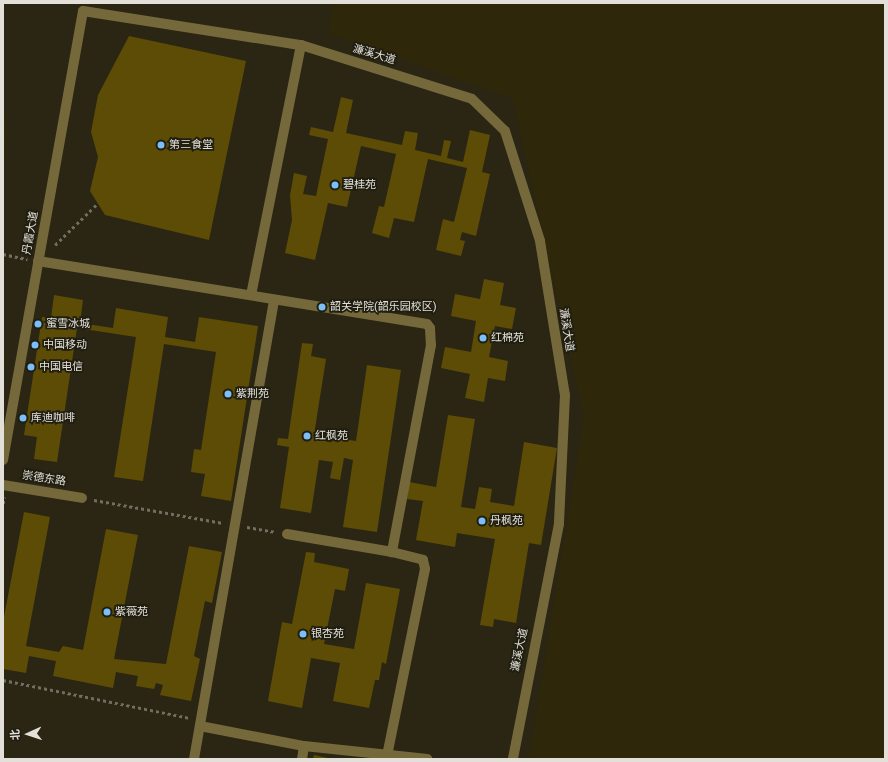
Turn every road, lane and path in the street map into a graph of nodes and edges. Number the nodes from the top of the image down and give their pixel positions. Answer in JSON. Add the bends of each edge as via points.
{"nodes":[{"id":1,"x":81,"y":7,"type":"edge"},
{"id":2,"x":301,"y":45,"type":"junction"},
{"id":3,"x":98,"y":203,"type":"dead end"},
{"id":4,"x":3,"y":254,"type":"edge"},
{"id":5,"x":38,"y":261,"type":"junction"},
{"id":6,"x":251,"y":295,"type":"junction"},
{"id":7,"x":274,"y":300,"type":"junction"},
{"id":8,"x":3,"y":460,"type":"edge"},
{"id":9,"x":3,"y":485,"type":"edge"},
{"id":10,"x":82,"y":498,"type":"joint"},
{"id":11,"x":235,"y":525,"type":"junction"},
{"id":12,"x":287,"y":534,"type":"joint"},
{"id":13,"x":392,"y":552,"type":"junction"},
{"id":14,"x":3,"y":680,"type":"edge"},
{"id":15,"x":201,"y":723,"type":"junction"},
{"id":16,"x":304,"y":746,"type":"junction"},
{"id":17,"x":387,"y":755,"type":"junction"},
{"id":18,"x":194,"y":759,"type":"edge"},
{"id":19,"x":302,"y":759,"type":"edge"},
{"id":20,"x":426,"y":759,"type":"edge"},
{"id":21,"x":513,"y":759,"type":"edge"}],
"edges":[{"from":1,"to":2,"type":"lane","name":"濂溪大道"},
{"from":1,"to":5,"type":"lane","name":"丹霞大道"},
{"from":2,"to":6,"type":"lane"},
{"from":2,"to":21,"type":"lane","name":"濂溪大道","via":[[472,99],[505,131],[540,241],[565,395],[559,517]]},
{"from":3,"to":5,"type":"path"},
{"from":4,"to":5,"type":"path"},
{"from":5,"to":6,"type":"lane"},
{"from":5,"to":8,"type":"lane","name":"丹霞大道"},
{"from":6,"to":7,"type":"lane"},
{"from":7,"to":11,"type":"lane"},
{"from":7,"to":13,"type":"lane","via":[[427,324],[430,328],[431,345]]},
{"from":9,"to":10,"type":"lane","name":"崇德东路"},
{"from":10,"to":11,"type":"path"},
{"from":11,"to":12,"type":"path"},
{"from":11,"to":15,"type":"lane"},
{"from":12,"to":13,"type":"lane"},
{"from":13,"to":17,"type":"lane","via":[[423,560],[425,569]]},
{"from":14,"to":15,"type":"path"},
{"from":15,"to":16,"type":"lane"},
{"from":15,"to":18,"type":"lane"},
{"from":16,"to":17,"type":"lane"},
{"from":16,"to":19,"type":"lane"},
{"from":17,"to":20,"type":"lane"}]}
